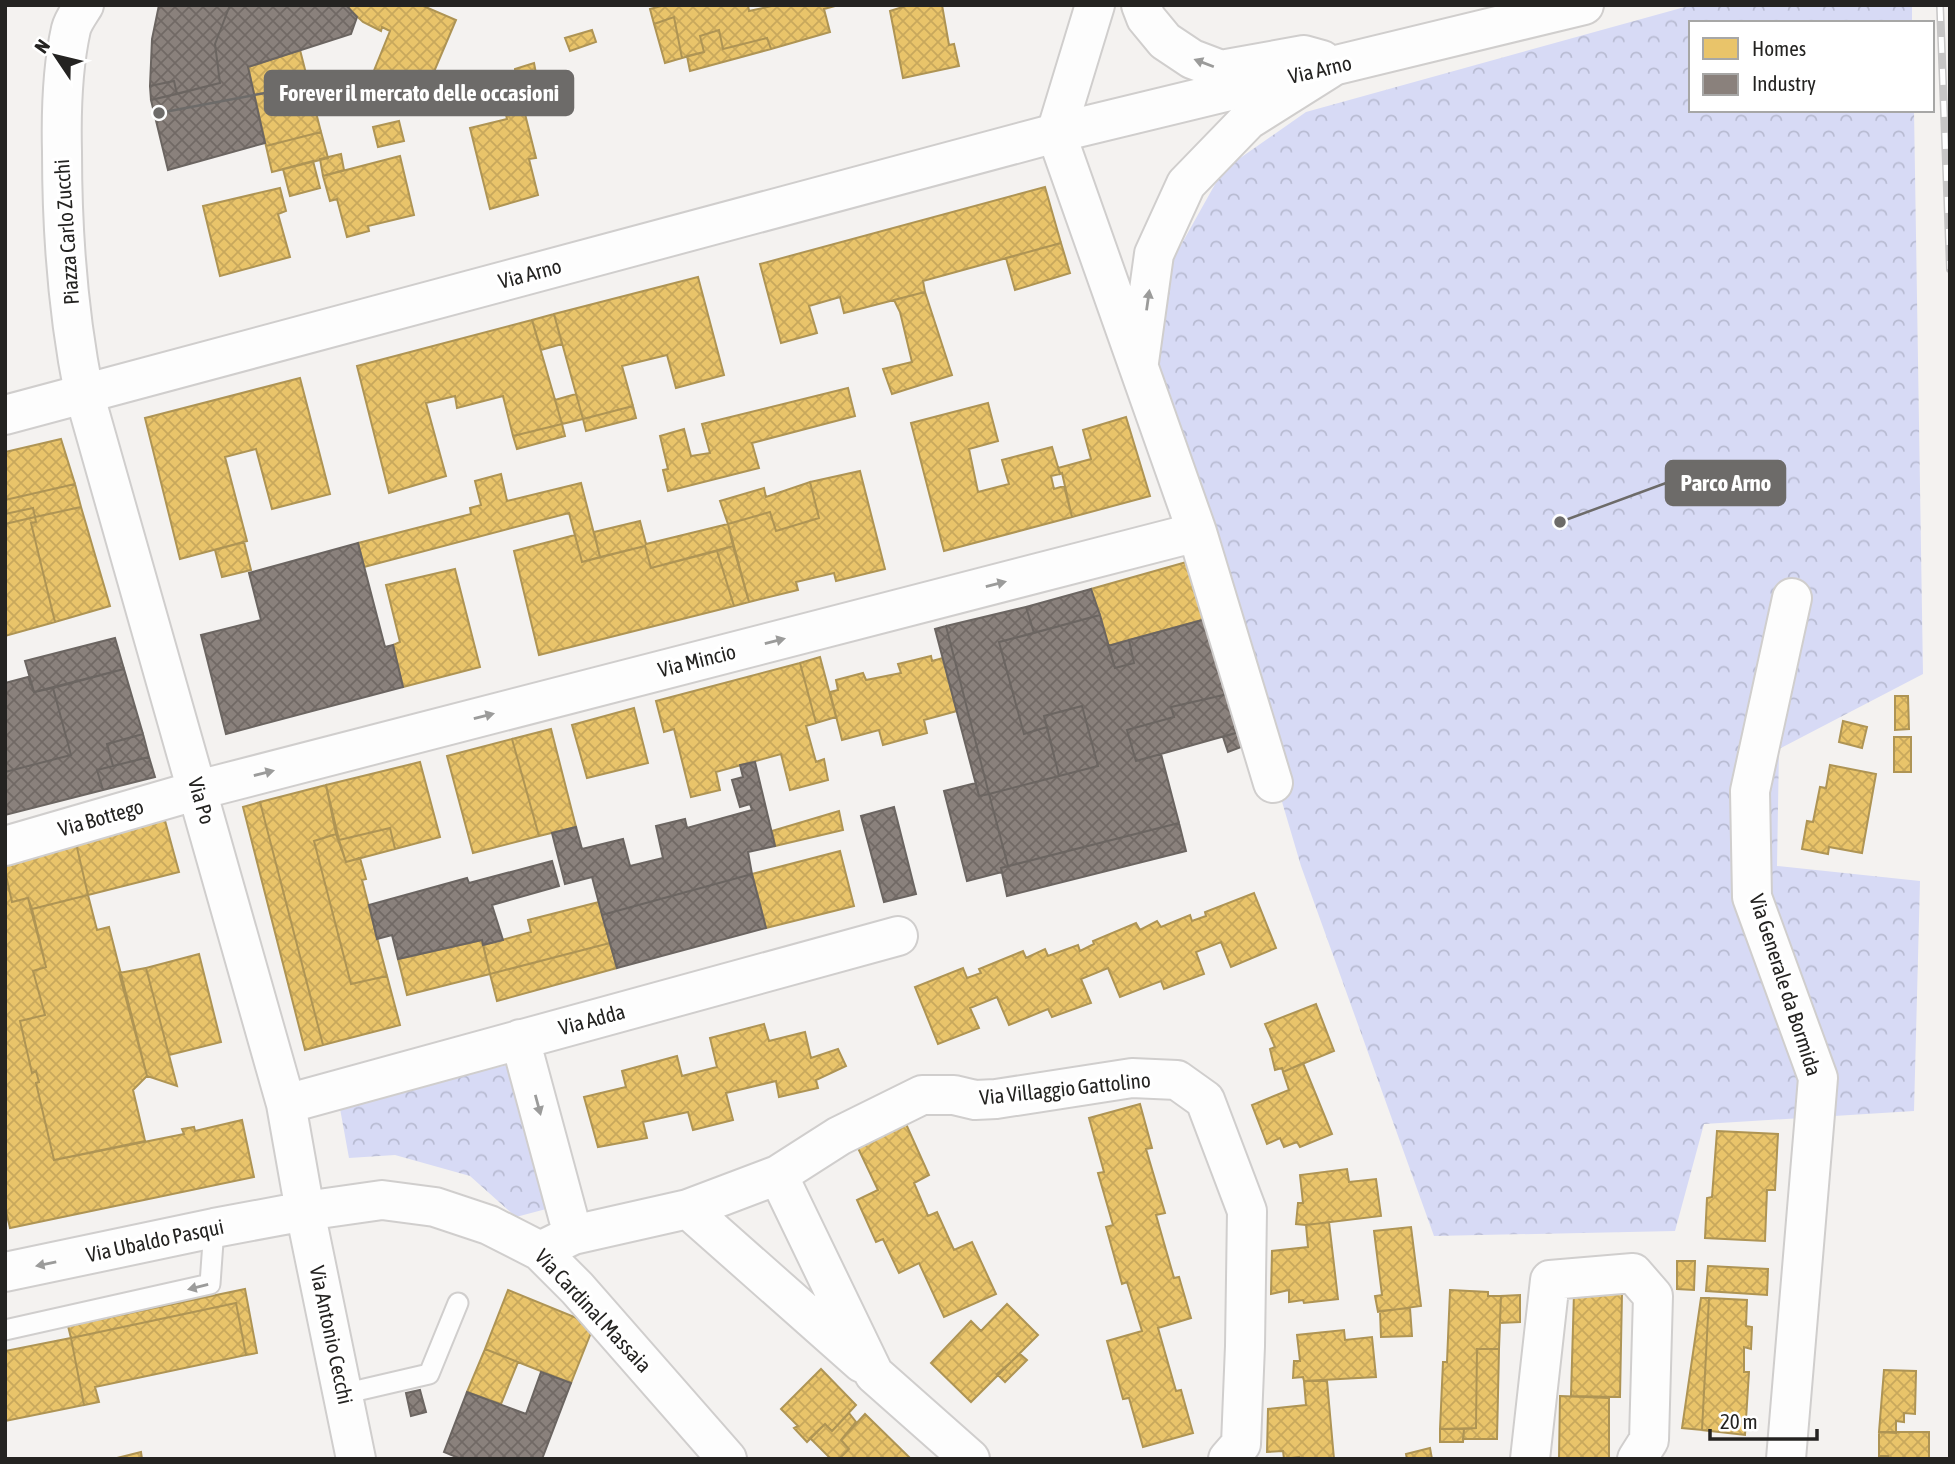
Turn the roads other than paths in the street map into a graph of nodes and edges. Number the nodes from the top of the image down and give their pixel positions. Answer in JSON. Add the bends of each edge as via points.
{"nodes":[{"id":1,"x":1095,"y":5,"type":"edge"},
{"id":2,"x":1140,"y":5,"type":"edge"},
{"id":3,"x":1584,"y":5,"type":"edge"},
{"id":4,"x":68,"y":10,"type":"edge"},
{"id":5,"x":1336,"y":66,"type":"junction"},
{"id":6,"x":1056,"y":133,"type":"junction"},
{"id":7,"x":1139,"y":367,"type":"junction"},
{"id":8,"x":85,"y":393,"type":"junction"},
{"id":9,"x":5,"y":415,"type":"edge"},
{"id":10,"x":1196,"y":532,"type":"junction"},
{"id":11,"x":1792,"y":598,"type":"dead end"},
{"id":12,"x":1273,"y":783,"type":"dead end"},
{"id":13,"x":198,"y":790,"type":"junction"},
{"id":14,"x":5,"y":846,"type":"edge"},
{"id":15,"x":898,"y":936,"type":"dead end"},
{"id":16,"x":520,"y":1039,"type":"junction"},
{"id":17,"x":286,"y":1104,"type":"junction"},
{"id":18,"x":778,"y":1175,"type":"junction"},
{"id":19,"x":688,"y":1209,"type":"junction"},
{"id":20,"x":305,"y":1211,"type":"junction"},
{"id":21,"x":214,"y":1228,"type":"junction"},
{"id":22,"x":557,"y":1243,"type":"junction"},
{"id":23,"x":5,"y":1272,"type":"edge"},
{"id":24,"x":458,"y":1303,"type":"dead end"},
{"id":25,"x":5,"y":1330,"type":"edge"},
{"id":26,"x":874,"y":1374,"type":"junction"},
{"id":27,"x":343,"y":1394,"type":"junction"},
{"id":28,"x":356,"y":1459,"type":"edge"},
{"id":29,"x":727,"y":1459,"type":"edge"},
{"id":30,"x":971,"y":1459,"type":"edge"},
{"id":31,"x":1228,"y":1459,"type":"edge"},
{"id":32,"x":1531,"y":1459,"type":"edge"},
{"id":33,"x":1637,"y":1459,"type":"edge"},
{"id":34,"x":1786,"y":1459,"type":"edge"}],
"edges":[{"from":1,"to":6,"type":"street"},
{"from":5,"to":2,"type":"street","one_way":true,"via":[[1304,55],[1221,70],[1192,59],[1165,41]]},
{"from":3,"to":5,"type":"street","name":"Via Arno"},
{"from":4,"to":8,"type":"street","name":"Piazza Carlo Zucchi","via":[[61,118],[62,223]]},
{"from":5,"to":6,"type":"street","name":"Via Arno"},
{"from":7,"to":5,"type":"street","one_way":true,"via":[[1154,254],[1186,184],[1248,120]]},
{"from":6,"to":7,"type":"street"},
{"from":6,"to":8,"type":"street","name":"Via Arno"},
{"from":7,"to":10,"type":"street"},
{"from":8,"to":9,"type":"street","name":"Via Arno"},
{"from":8,"to":13,"type":"street","name":"Via Po"},
{"from":10,"to":12,"type":"street"},
{"from":13,"to":10,"type":"street","name":"Via Mincio","one_way":true},
{"from":11,"to":34,"type":"street","name":"Via Generale da Bormida","via":[[1750,791],[1752,897],[1818,1078]]},
{"from":13,"to":14,"type":"street","name":"Via Bottego"},
{"from":13,"to":17,"type":"street","name":"Via Po"},
{"from":15,"to":16,"type":"street","name":"Via Adda"},
{"from":16,"to":17,"type":"street","name":"Via Adda"},
{"from":16,"to":22,"type":"street","one_way":true},
{"from":17,"to":20,"type":"street","name":"Via Po"},
{"from":18,"to":19,"type":"street","name":"Via Villaggio Gattolino"},
{"from":18,"to":26,"type":"street"},
{"from":18,"to":31,"type":"street","name":"Via Villaggio Gattolino","via":[[839,1136],[922,1095],[996,1099],[1132,1078],[1177,1080],[1205,1100],[1247,1211],[1241,1444]]},
{"from":19,"to":22,"type":"street","name":"Via Villaggio Gattolino"},
{"from":19,"to":26,"type":"street"},
{"from":20,"to":21,"type":"street","name":"Via Ubaldo Pasqui"},
{"from":20,"to":22,"type":"street","name":"Via Cardinal Massaia","via":[[382,1200],[435,1207]]},
{"from":20,"to":27,"type":"street","name":"Via Antonio Cecchi"},
{"from":21,"to":23,"type":"street","name":"Via Ubaldo Pasqui","one_way":true},
{"from":21,"to":25,"type":"lane","one_way":true,"via":[[210,1284]]},
{"from":22,"to":29,"type":"street","name":"Via Cardinal Massaia","via":[[577,1288]]},
{"from":24,"to":27,"type":"lane","via":[[429,1374]]},
{"from":26,"to":30,"type":"street"},
{"from":27,"to":28,"type":"street","name":"Via Antonio Cecchi"},
{"from":32,"to":33,"type":"street","via":[[1549,1280],[1633,1273],[1653,1296],[1649,1440]]}]}
